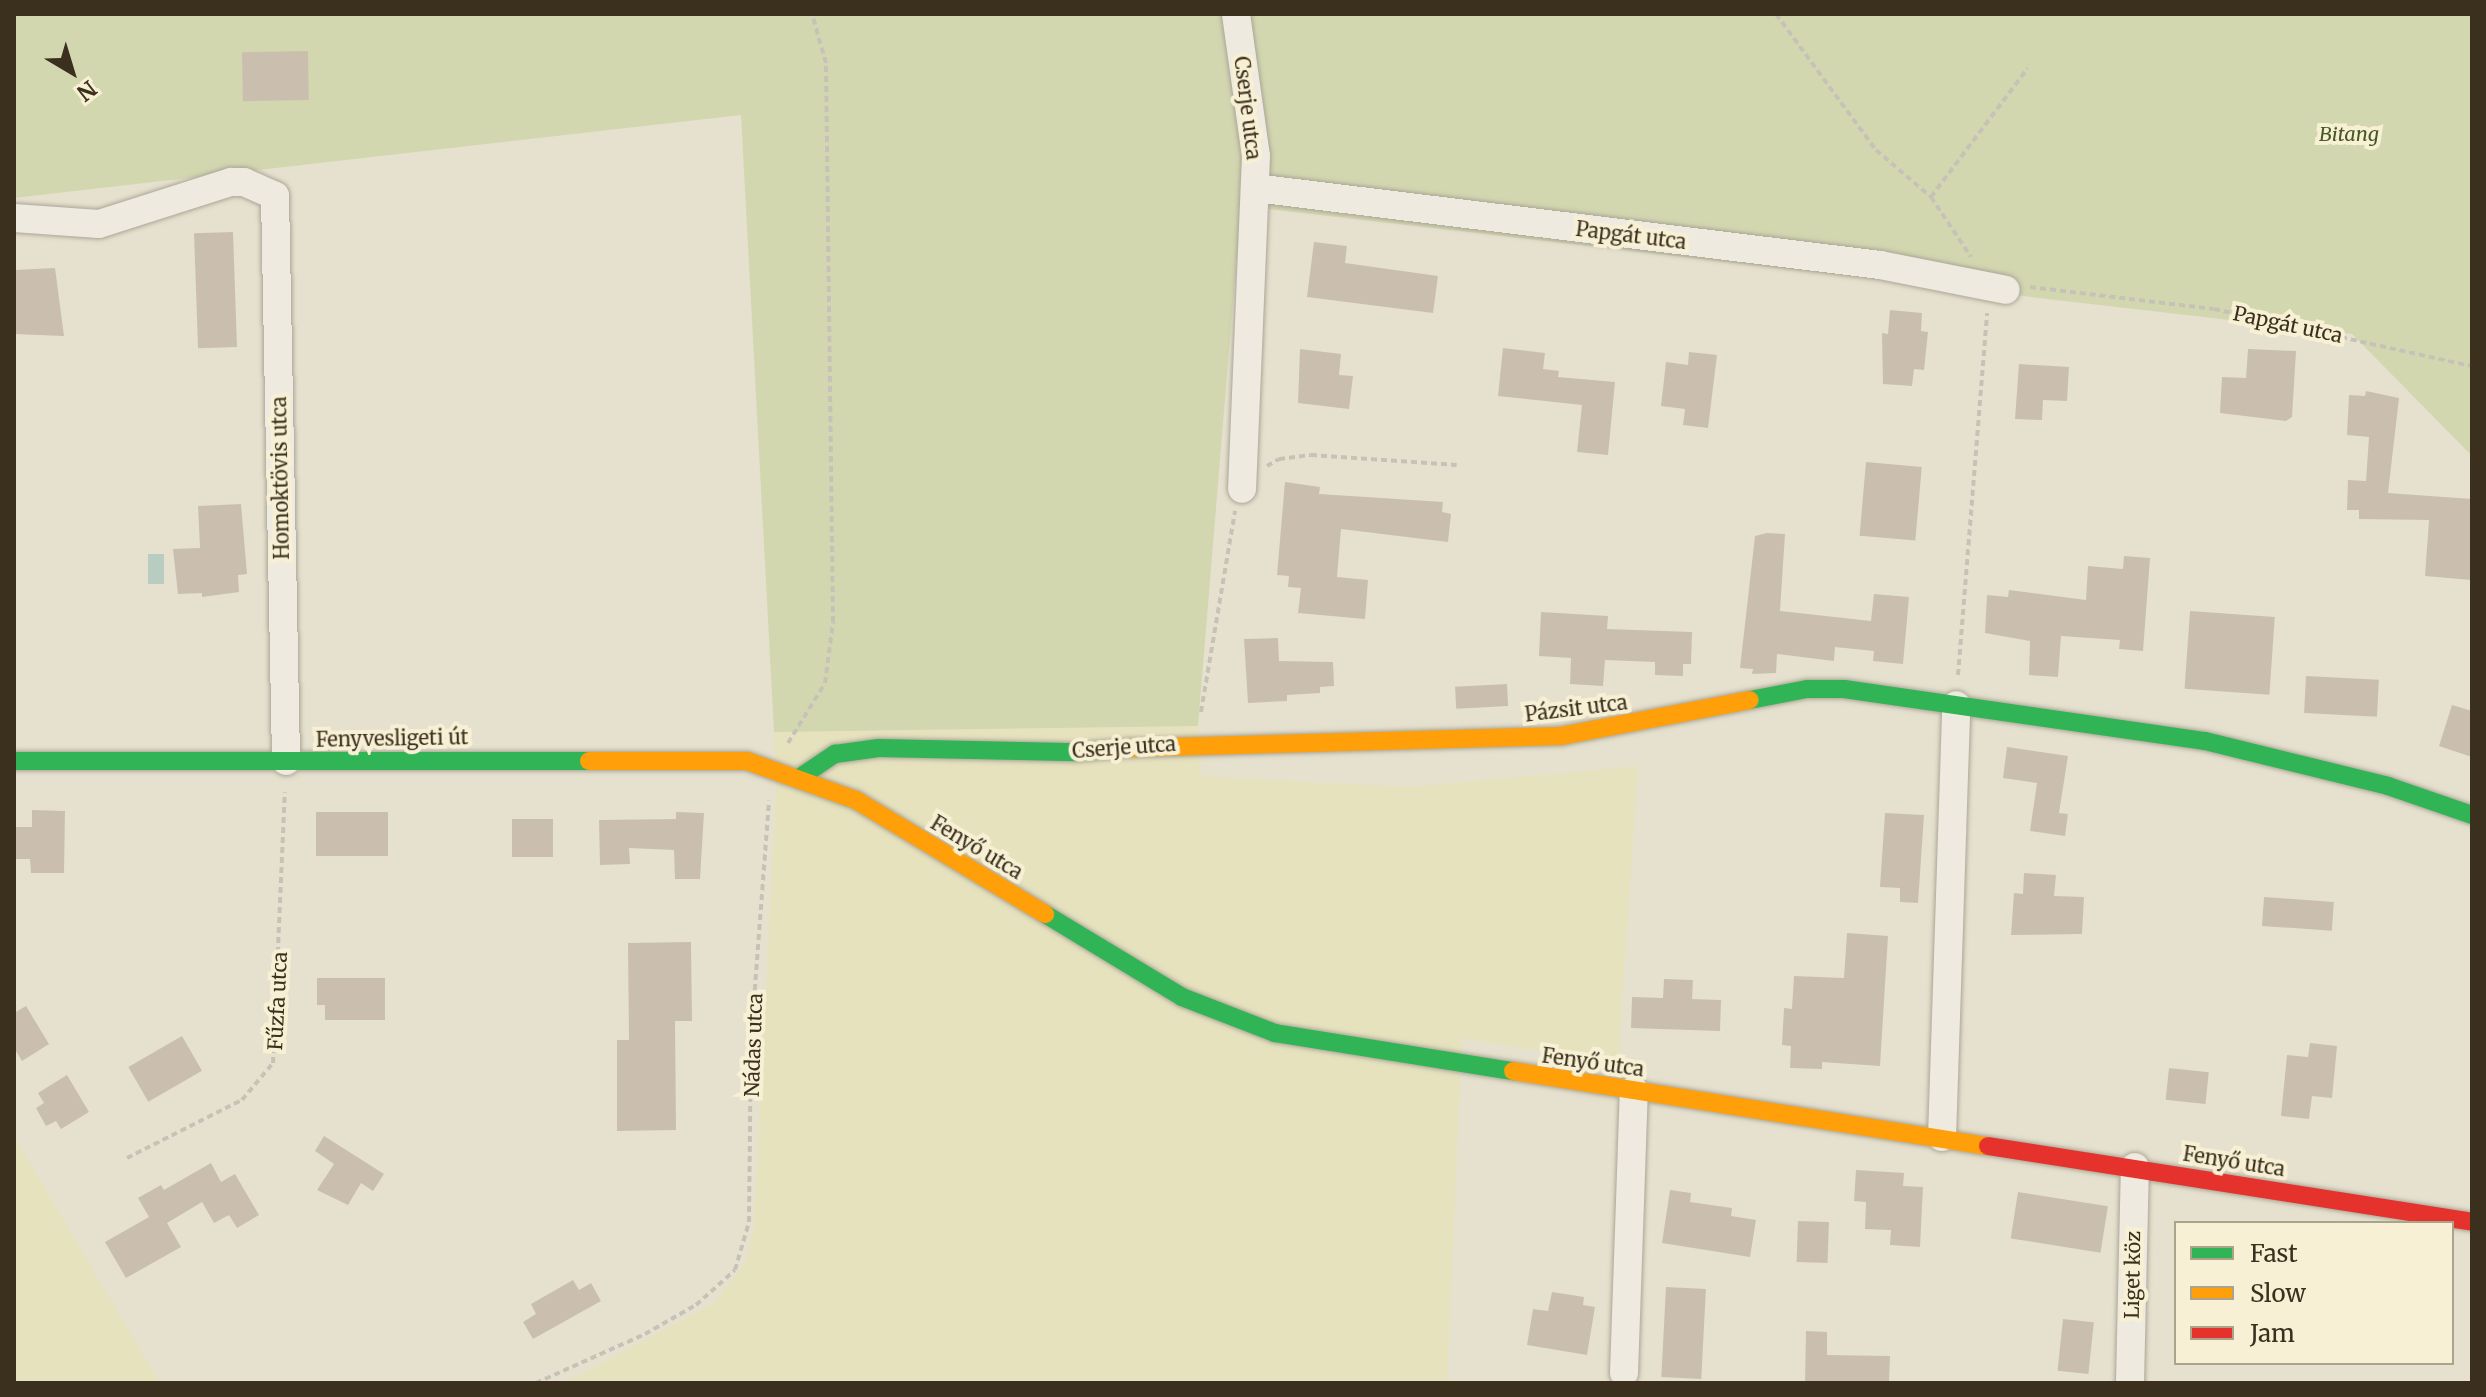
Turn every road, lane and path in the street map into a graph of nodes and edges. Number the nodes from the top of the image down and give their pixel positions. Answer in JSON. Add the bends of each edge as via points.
{"nodes":[{"id":1,"x":812,"y":14,"type":"edge"},
{"id":2,"x":1236,"y":14,"type":"edge"},
{"id":3,"x":1776,"y":14,"type":"edge"},
{"id":4,"x":2028,"y":68,"type":"dead end"},
{"id":5,"x":1255,"y":188,"type":"junction"},
{"id":6,"x":1931,"y":197,"type":"junction"},
{"id":7,"x":14,"y":218,"type":"edge"},
{"id":8,"x":1999,"y":288,"type":"junction"},
{"id":9,"x":2472,"y":366,"type":"edge"},
{"id":10,"x":1457,"y":465,"type":"dead end"},
{"id":11,"x":1242,"y":489,"type":"junction"},
{"id":12,"x":1956,"y":705,"type":"junction"},
{"id":13,"x":1196,"y":742,"type":"junction"},
{"id":14,"x":14,"y":761,"type":"edge"},
{"id":15,"x":286,"y":761,"type":"junction"},
{"id":16,"x":770,"y":766,"type":"junction"},
{"id":17,"x":802,"y":776,"type":"junction"},
{"id":18,"x":2472,"y":815,"type":"edge"},
{"id":19,"x":1634,"y":1090,"type":"junction"},
{"id":20,"x":1942,"y":1137,"type":"junction"},
{"id":21,"x":127,"y":1158,"type":"dead end"},
{"id":22,"x":2135,"y":1167,"type":"junction"},
{"id":23,"x":2472,"y":1222,"type":"edge"},
{"id":24,"x":1624,"y":1373,"type":"dead end"},
{"id":25,"x":536,"y":1383,"type":"edge"},
{"id":26,"x":2130,"y":1383,"type":"edge"}],
"edges":[{"from":1,"to":16,"type":"path","via":[[826,63],[833,622],[825,683]]},
{"from":2,"to":5,"type":"street","name":"Cserje utca","via":[[1256,156]]},
{"from":3,"to":6,"type":"path","via":[[1876,150]]},
{"from":4,"to":6,"type":"path"},
{"from":5,"to":8,"type":"street","name":"Papgát utca","via":[[1880,265]]},
{"from":5,"to":11,"type":"street","name":"Cserje utca"},
{"from":6,"to":8,"type":"path"},
{"from":7,"to":15,"type":"street","name":"Homoktövis utca","via":[[99,224],[231,182],[275,196]]},
{"from":8,"to":9,"type":"path","name":"Papgát utca","via":[[2023,286],[2214,309]]},
{"from":8,"to":12,"type":"path","via":[[1986,320]]},
{"from":10,"to":11,"type":"path","name":"Cserje utca","via":[[1311,455],[1279,459]]},
{"from":11,"to":13,"type":"path","name":"Cserje utca","via":[[1232,521]]},
{"from":12,"to":13,"type":"street","name":"Pázsit utca","via":[[1807,689],[1561,736]]},
{"from":12,"to":18,"type":"street","name":"Pázsit utca","via":[[2276,756]]},
{"from":12,"to":20,"type":"street"},
{"from":13,"to":17,"type":"street","name":"Cserje utca","via":[[1078,752],[854,750],[835,754]]},
{"from":14,"to":15,"type":"street","name":"Fenyvesligeti út"},
{"from":15,"to":16,"type":"street","name":"Fenyvesligeti út","via":[[711,757]]},
{"from":15,"to":21,"type":"path","name":"Fűzfa utca","via":[[273,1063],[256,1088],[234,1105]]},
{"from":16,"to":17,"type":"street","name":"Fenyő utca"},
{"from":16,"to":25,"type":"path","name":"Nádas utca","via":[[751,1040],[749,1222],[735,1270],[696,1305]]},
{"from":17,"to":19,"type":"street","name":"Fenyő utca","via":[[856,800],[1149,978],[1242,1023],[1311,1041]]},
{"from":19,"to":20,"type":"street","name":"Fenyő utca"},
{"from":19,"to":24,"type":"street"},
{"from":20,"to":22,"type":"street","name":"Fenyő utca"},
{"from":22,"to":23,"type":"street","name":"Fenyő utca"},
{"from":22,"to":26,"type":"street","name":"Liget köz"}]}
